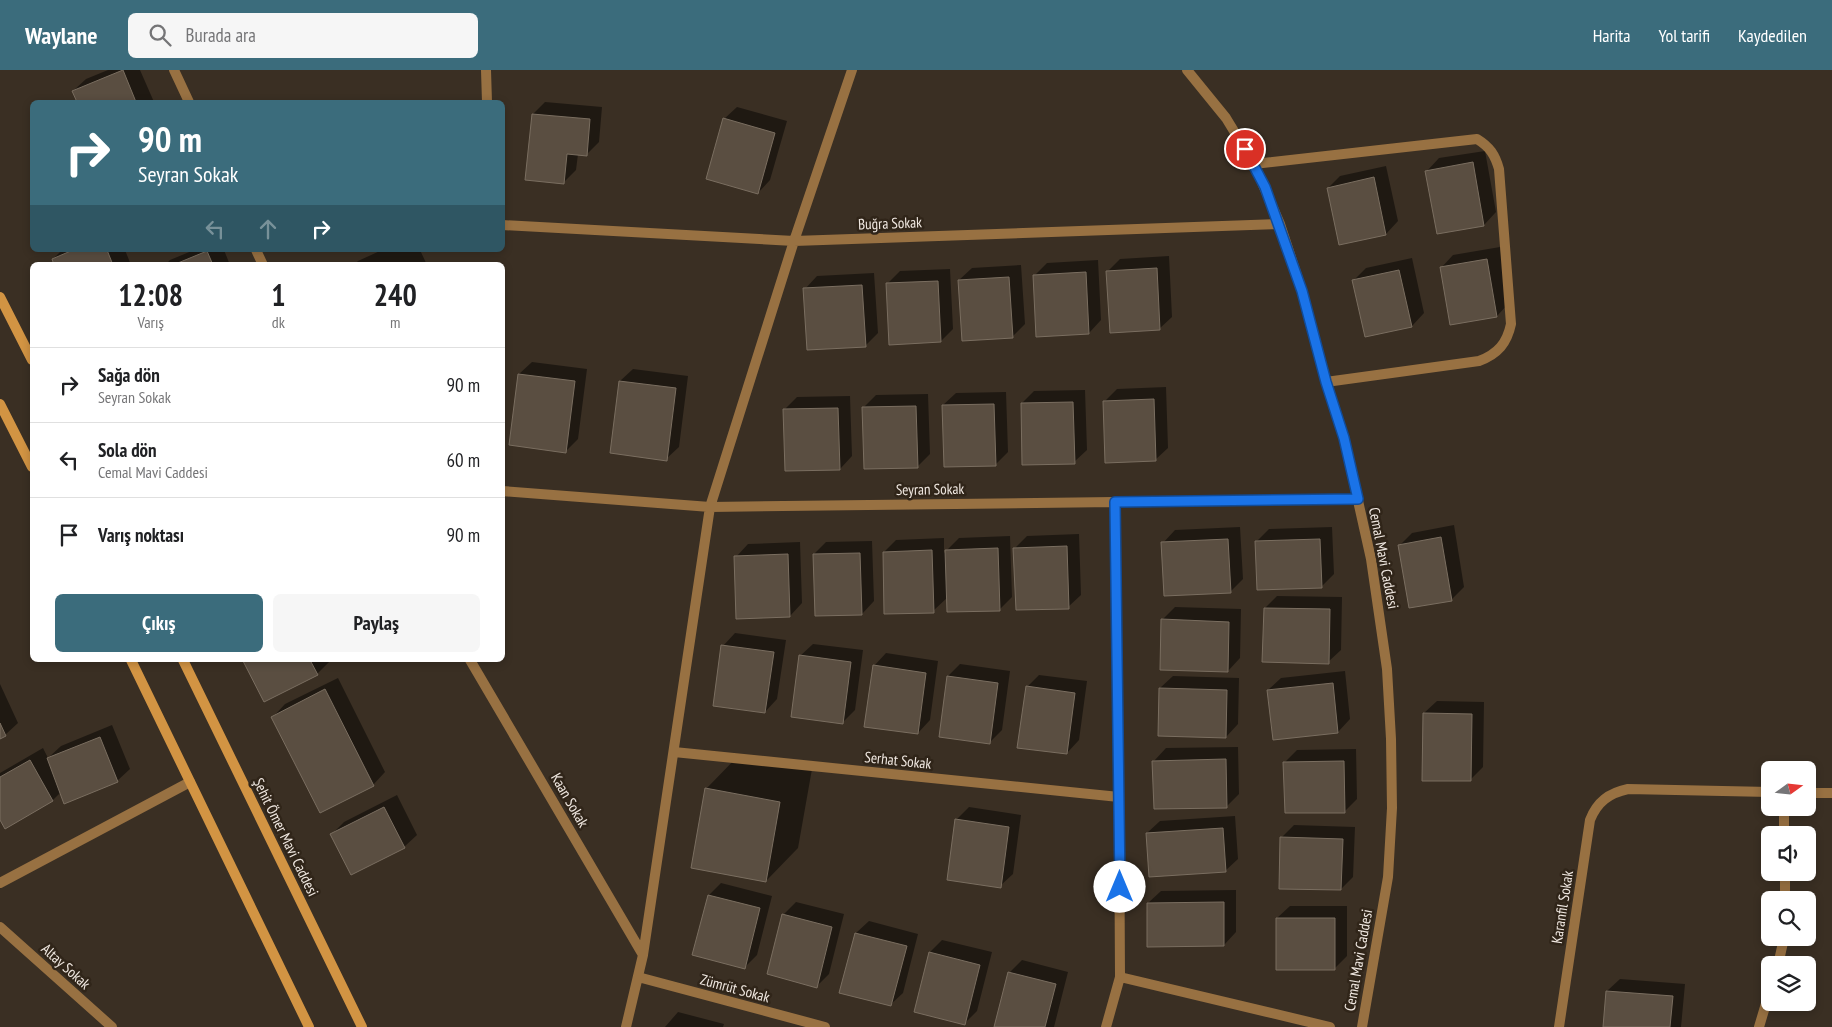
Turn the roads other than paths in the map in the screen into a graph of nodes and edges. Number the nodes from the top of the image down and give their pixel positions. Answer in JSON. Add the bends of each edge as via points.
{"nodes":[{"id":1,"x":174,"y":70,"type":"edge"},
{"id":2,"x":486,"y":70,"type":"edge"},
{"id":3,"x":852,"y":70,"type":"edge"},
{"id":4,"x":1187,"y":70,"type":"edge"},
{"id":5,"x":188,"y":100,"type":"edge"},
{"id":6,"x":487,"y":100,"type":"edge"},
{"id":7,"x":1254,"y":164,"type":"junction"},
{"id":8,"x":1280,"y":224,"type":"junction"},
{"id":9,"x":505,"y":225,"type":"edge"},
{"id":10,"x":794,"y":241,"type":"junction"},
{"id":11,"x":0,"y":297,"type":"edge"},
{"id":12,"x":30,"y":356,"type":"edge"},
{"id":13,"x":1326,"y":382,"type":"junction"},
{"id":14,"x":0,"y":404,"type":"edge"},
{"id":15,"x":30,"y":463,"type":"edge"},
{"id":16,"x":505,"y":491,"type":"edge"},
{"id":17,"x":1358,"y":499,"type":"junction"},
{"id":18,"x":1115,"y":502,"type":"junction"},
{"id":19,"x":710,"y":507,"type":"junction"},
{"id":20,"x":132,"y":662,"type":"edge"},
{"id":21,"x":184,"y":662,"type":"edge"},
{"id":22,"x":471,"y":662,"type":"edge"},
{"id":23,"x":674,"y":752,"type":"junction"},
{"id":24,"x":190,"y":782,"type":"junction"},
{"id":25,"x":1761,"y":792,"type":"edge"},
{"id":26,"x":1816,"y":793,"type":"edge"},
{"id":27,"x":1832,"y":794,"type":"edge"},
{"id":28,"x":1119,"y":797,"type":"junction"},
{"id":29,"x":0,"y":883,"type":"edge"},
{"id":30,"x":0,"y":927,"type":"edge"},
{"id":31,"x":643,"y":955,"type":"junction"},
{"id":32,"x":638,"y":977,"type":"junction"},
{"id":33,"x":1120,"y":977,"type":"junction"},
{"id":34,"x":1764,"y":1011,"type":"edge"},
{"id":35,"x":112,"y":1027,"type":"edge"},
{"id":36,"x":309,"y":1027,"type":"edge"},
{"id":37,"x":362,"y":1027,"type":"edge"},
{"id":38,"x":626,"y":1027,"type":"edge"},
{"id":39,"x":825,"y":1027,"type":"edge"},
{"id":40,"x":1106,"y":1027,"type":"edge"},
{"id":41,"x":1330,"y":1027,"type":"edge"},
{"id":42,"x":1362,"y":1027,"type":"edge"},
{"id":43,"x":1559,"y":1027,"type":"edge"},
{"id":44,"x":1759,"y":1027,"type":"edge"}],
"edges":[{"from":1,"to":5,"type":"street"},
{"from":2,"to":6,"type":"street"},
{"from":3,"to":10,"type":"street"},
{"from":4,"to":7,"type":"street","name":"Cemal Mavi Caddesi","via":[[1226,118]]},
{"from":7,"to":8,"type":"street","name":"Cemal Mavi Caddesi"},
{"from":7,"to":13,"type":"street","via":[[1477,139],[1485,144],[1499,169],[1512,324],[1502,347],[1479,361]]},
{"from":8,"to":10,"type":"street","name":"Buğra Sokak"},
{"from":8,"to":13,"type":"street","name":"Cemal Mavi Caddesi"},
{"from":9,"to":10,"type":"street","name":"Buğra Sokak"},
{"from":10,"to":19,"type":"street"},
{"from":11,"to":12,"type":"main road"},
{"from":13,"to":17,"type":"street","name":"Cemal Mavi Caddesi","via":[[1344,438]]},
{"from":14,"to":15,"type":"main road"},
{"from":16,"to":19,"type":"street","name":"Seyran Sokak"},
{"from":17,"to":18,"type":"street","name":"Seyran Sokak"},
{"from":17,"to":42,"type":"street","name":"Cemal Mavi Caddesi","via":[[1378,600],[1386,669],[1392,808],[1388,877]]},
{"from":18,"to":19,"type":"street","name":"Seyran Sokak"},
{"from":18,"to":28,"type":"street"},
{"from":19,"to":23,"type":"street"},
{"from":20,"to":24,"type":"main road"},
{"from":21,"to":37,"type":"main road","name":"Şehit Ömer Mavi Caddesi"},
{"from":22,"to":31,"type":"street","name":"Kaan Sokak"},
{"from":23,"to":28,"type":"street","name":"Serhat Sokak"},
{"from":23,"to":31,"type":"street"},
{"from":24,"to":29,"type":"street"},
{"from":24,"to":36,"type":"main road"},
{"from":25,"to":43,"type":"street","name":"Karanfil Sokak","via":[[1628,789],[1606,797],[1599,804],[1590,820]]},
{"from":26,"to":27,"type":"street"},
{"from":28,"to":33,"type":"street"},
{"from":30,"to":35,"type":"street","name":"Altay Sokak"},
{"from":31,"to":32,"type":"street"},
{"from":32,"to":38,"type":"street"},
{"from":32,"to":39,"type":"street","name":"Zümrüt Sokak"},
{"from":33,"to":40,"type":"street"},
{"from":33,"to":41,"type":"street"},
{"from":34,"to":44,"type":"street"}]}
